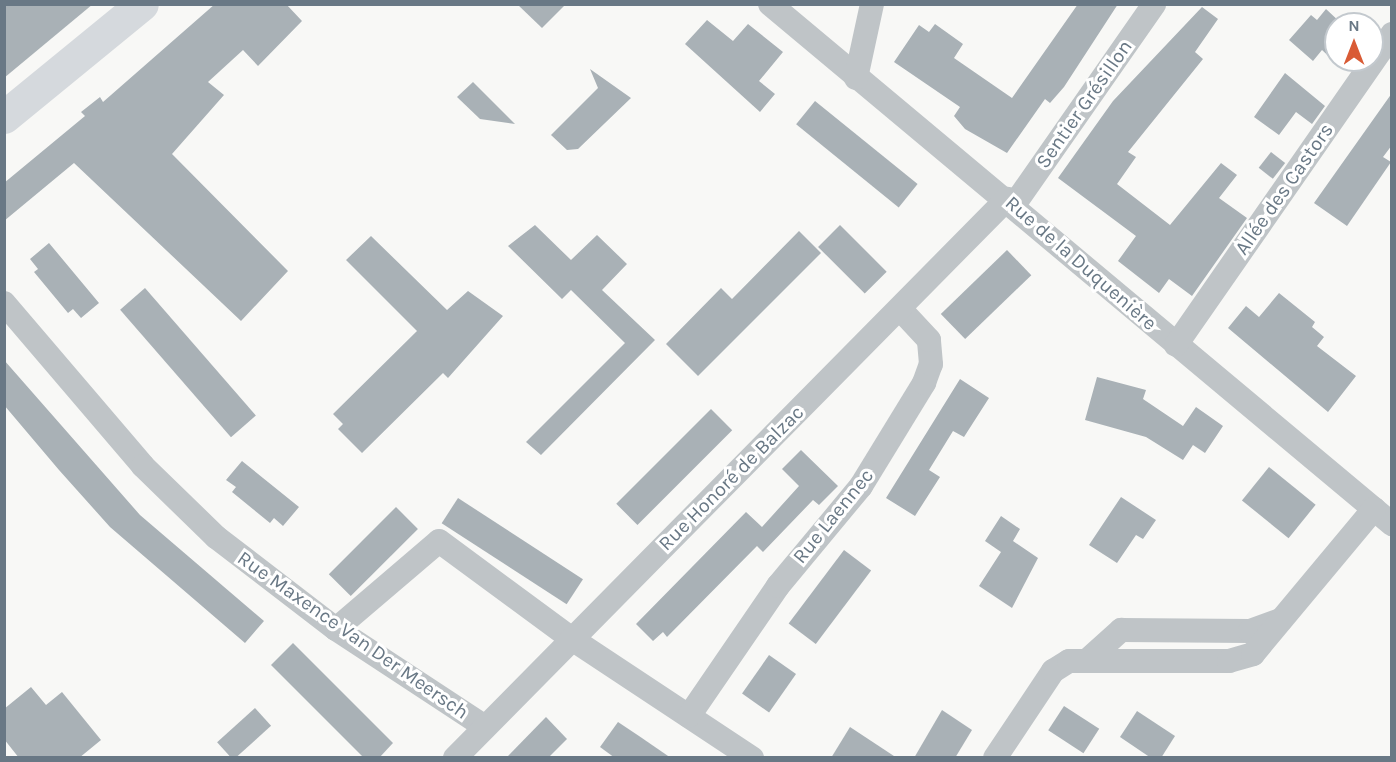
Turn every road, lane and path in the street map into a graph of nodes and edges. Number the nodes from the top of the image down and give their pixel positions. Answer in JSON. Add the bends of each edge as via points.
{"nodes":[{"id":1,"x":142,"y":4,"type":"edge"},
{"id":2,"x":770,"y":4,"type":"edge"},
{"id":3,"x":872,"y":4,"type":"edge"},
{"id":4,"x":1154,"y":4,"type":"edge"},
{"id":5,"x":1392,"y":34,"type":"edge"},
{"id":6,"x":856,"y":78,"type":"junction"},
{"id":7,"x":4,"y":117,"type":"edge"},
{"id":8,"x":1011,"y":202,"type":"junction"},
{"id":9,"x":4,"y":303,"type":"edge"},
{"id":10,"x":901,"y":310,"type":"junction"},
{"id":11,"x":1176,"y":345,"type":"junction"},
{"id":12,"x":1383,"y":516,"type":"edge"},
{"id":13,"x":1281,"y":620,"type":"junction"},
{"id":14,"x":336,"y":629,"type":"junction"},
{"id":15,"x":572,"y":639,"type":"junction"},
{"id":16,"x":1090,"y":658,"type":"junction"},
{"id":17,"x":689,"y":716,"type":"junction"},
{"id":18,"x":485,"y":727,"type":"junction"},
{"id":19,"x":721,"y":749,"type":"edge"},
{"id":20,"x":455,"y":758,"type":"edge"},
{"id":21,"x":752,"y":758,"type":"edge"},
{"id":22,"x":995,"y":758,"type":"edge"}],
"edges":[{"from":1,"to":7,"type":"main road"},
{"from":2,"to":6,"type":"street","name":"Rue de la Duquenière"},
{"from":3,"to":6,"type":"street"},
{"from":4,"to":8,"type":"street","name":"Sentier Grésillon"},
{"from":5,"to":11,"type":"street","name":"Allée des Castors"},
{"from":6,"to":8,"type":"street","name":"Rue de la Duquenière"},
{"from":8,"to":10,"type":"street","name":"Rue Honoré de Balzac"},
{"from":8,"to":11,"type":"street","name":"Rue de la Duquenière"},
{"from":9,"to":14,"type":"street","name":"Rue Maxence Van Der Meersch","via":[[165,489],[253,568]]},
{"from":10,"to":15,"type":"street","name":"Rue Honoré de Balzac"},
{"from":10,"to":17,"type":"street","name":"Rue Laennec","via":[[929,340],[931,364],[924,383],[861,486],[778,586]]},
{"from":11,"to":12,"type":"street","name":"Rue de la Duquenière"},
{"from":12,"to":13,"type":"street"},
{"from":13,"to":16,"type":"street","via":[[1250,631],[1121,630]]},
{"from":13,"to":16,"type":"street","via":[[1262,645],[1243,658]]},
{"from":14,"to":15,"type":"street","via":[[439,541]]},
{"from":14,"to":18,"type":"street","name":"Rue Maxence Van Der Meersch"},
{"from":15,"to":17,"type":"street"},
{"from":15,"to":18,"type":"street","name":"Rue Honoré de Balzac"},
{"from":16,"to":22,"type":"street","via":[[1053,671]]},
{"from":17,"to":19,"type":"street"},
{"from":18,"to":20,"type":"street","name":"Rue Honoré de Balzac"},
{"from":19,"to":21,"type":"street"}]}
